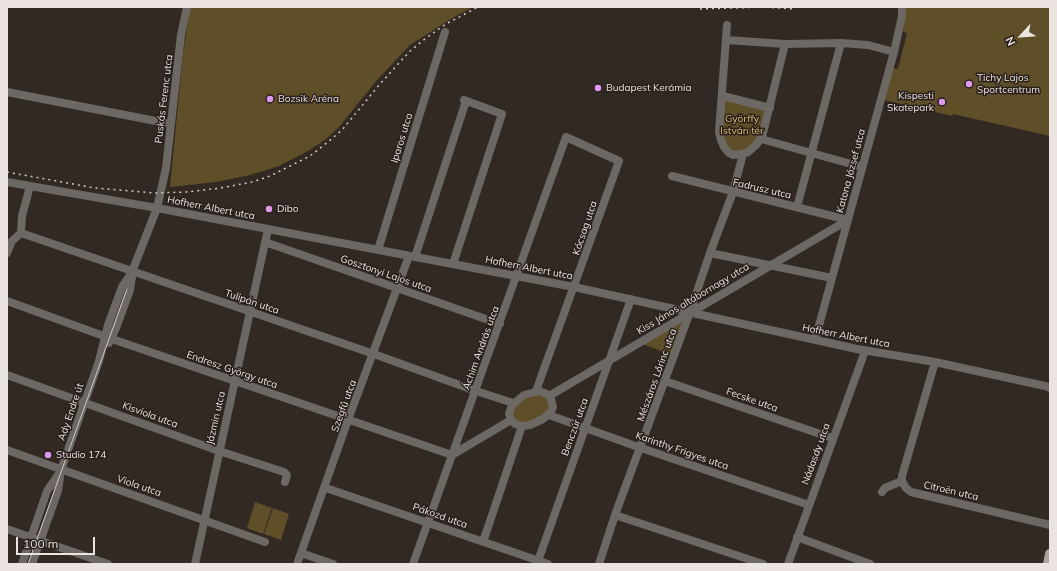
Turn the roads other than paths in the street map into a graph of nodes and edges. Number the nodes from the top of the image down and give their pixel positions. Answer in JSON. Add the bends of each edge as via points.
{"nodes":[{"id":1,"x":186,"y":7,"type":"edge"},
{"id":2,"x":902,"y":7,"type":"edge"},
{"id":3,"x":727,"y":25,"type":"dead end"},
{"id":4,"x":445,"y":32,"type":"dead end"},
{"id":5,"x":726,"y":40,"type":"junction"},
{"id":6,"x":841,"y":43,"type":"junction"},
{"id":7,"x":785,"y":44,"type":"junction"},
{"id":8,"x":894,"y":52,"type":"junction"},
{"id":9,"x":7,"y":92,"type":"edge"},
{"id":10,"x":723,"y":96,"type":"junction"},
{"id":11,"x":770,"y":108,"type":"junction"},
{"id":12,"x":171,"y":124,"type":"junction"},
{"id":13,"x":761,"y":139,"type":"junction"},
{"id":14,"x":812,"y":153,"type":"junction"},
{"id":15,"x":743,"y":154,"type":"junction"},
{"id":16,"x":619,"y":161,"type":"joint"},
{"id":17,"x":862,"y":167,"type":"junction"},
{"id":18,"x":672,"y":176,"type":"dead end"},
{"id":19,"x":7,"y":182,"type":"edge"},
{"id":20,"x":30,"y":186,"type":"junction"},
{"id":21,"x":161,"y":192,"type":"joint"},
{"id":22,"x":733,"y":192,"type":"junction"},
{"id":23,"x":797,"y":207,"type":"junction"},
{"id":24,"x":157,"y":208,"type":"junction"},
{"id":25,"x":848,"y":220,"type":"junction"},
{"id":26,"x":268,"y":229,"type":"junction"},
{"id":27,"x":21,"y":233,"type":"junction"},
{"id":28,"x":265,"y":242,"type":"junction"},
{"id":29,"x":378,"y":250,"type":"junction"},
{"id":30,"x":7,"y":253,"type":"edge"},
{"id":31,"x":710,"y":253,"type":"junction"},
{"id":32,"x":412,"y":256,"type":"junction"},
{"id":33,"x":453,"y":264,"type":"junction"},
{"id":34,"x":770,"y":265,"type":"junction"},
{"id":35,"x":132,"y":272,"type":"junction"},
{"id":36,"x":517,"y":276,"type":"junction"},
{"id":37,"x":832,"y":278,"type":"junction"},
{"id":38,"x":574,"y":287,"type":"junction"},
{"id":39,"x":398,"y":288,"type":"junction"},
{"id":40,"x":632,"y":299,"type":"junction"},
{"id":41,"x":7,"y":301,"type":"edge"},
{"id":42,"x":250,"y":312,"type":"junction"},
{"id":43,"x":690,"y":312,"type":"junction"},
{"id":44,"x":500,"y":324,"type":"junction"},
{"id":45,"x":108,"y":337,"type":"junction"},
{"id":46,"x":815,"y":340,"type":"junction"},
{"id":47,"x":865,"y":351,"type":"junction"},
{"id":48,"x":374,"y":354,"type":"junction"},
{"id":49,"x":609,"y":360,"type":"junction"},
{"id":50,"x":935,"y":362,"type":"junction"},
{"id":51,"x":7,"y":375,"type":"edge"},
{"id":52,"x":665,"y":381,"type":"junction"},
{"id":53,"x":235,"y":382,"type":"junction"},
{"id":54,"x":1048,"y":387,"type":"edge"},
{"id":55,"x":476,"y":391,"type":"junction"},
{"id":56,"x":536,"y":391,"type":"junction"},
{"id":57,"x":549,"y":396,"type":"junction"},
{"id":58,"x":85,"y":403,"type":"junction"},
{"id":59,"x":513,"y":403,"type":"junction"},
{"id":60,"x":549,"y":415,"type":"junction"},
{"id":61,"x":348,"y":420,"type":"junction"},
{"id":62,"x":511,"y":420,"type":"junction"},
{"id":63,"x":522,"y":426,"type":"junction"},
{"id":64,"x":586,"y":428,"type":"junction"},
{"id":65,"x":832,"y":438,"type":"junction"},
{"id":66,"x":641,"y":448,"type":"junction"},
{"id":67,"x":7,"y":450,"type":"edge"},
{"id":68,"x":219,"y":451,"type":"junction"},
{"id":69,"x":452,"y":455,"type":"junction"},
{"id":70,"x":61,"y":470,"type":"junction"},
{"id":71,"x":902,"y":481,"type":"junction"},
{"id":72,"x":285,"y":482,"type":"dead end"},
{"id":73,"x":326,"y":488,"type":"junction"},
{"id":74,"x":882,"y":492,"type":"dead end"},
{"id":75,"x":809,"y":505,"type":"junction"},
{"id":76,"x":615,"y":515,"type":"junction"},
{"id":77,"x":205,"y":520,"type":"junction"},
{"id":78,"x":428,"y":523,"type":"junction"},
{"id":79,"x":1050,"y":525,"type":"edge"},
{"id":80,"x":7,"y":529,"type":"edge"},
{"id":81,"x":797,"y":537,"type":"junction"},
{"id":82,"x":31,"y":538,"type":"junction"},
{"id":83,"x":40,"y":540,"type":"junction"},
{"id":84,"x":265,"y":542,"type":"dead end"},
{"id":85,"x":482,"y":542,"type":"junction"},
{"id":86,"x":301,"y":553,"type":"junction"},
{"id":87,"x":1050,"y":554,"type":"edge"},
{"id":88,"x":538,"y":561,"type":"junction"},
{"id":89,"x":22,"y":564,"type":"edge"},
{"id":90,"x":32,"y":564,"type":"edge"},
{"id":91,"x":108,"y":564,"type":"edge"},
{"id":92,"x":195,"y":564,"type":"edge"},
{"id":93,"x":298,"y":564,"type":"edge"},
{"id":94,"x":333,"y":564,"type":"edge"},
{"id":95,"x":413,"y":564,"type":"edge"},
{"id":96,"x":548,"y":564,"type":"edge"},
{"id":97,"x":599,"y":564,"type":"edge"},
{"id":98,"x":763,"y":564,"type":"edge"},
{"id":99,"x":788,"y":564,"type":"edge"},
{"id":100,"x":870,"y":564,"type":"edge"},
{"id":101,"x":1048,"y":564,"type":"edge"}],
"edges":[{"from":1,"to":12,"type":"street","name":"Puskás Ferenc utca"},
{"from":2,"to":8,"type":"street","name":"Katona József utca"},
{"from":3,"to":5,"type":"street"},
{"from":4,"to":29,"type":"street","name":"Iparos utca"},
{"from":5,"to":7,"type":"street"},
{"from":5,"to":10,"type":"street"},
{"from":6,"to":7,"type":"street"},
{"from":6,"to":8,"type":"street","via":[[868,45]]},
{"from":6,"to":14,"type":"street"},
{"from":7,"to":11,"type":"street"},
{"from":8,"to":17,"type":"street","name":"Katona József utca"},
{"from":9,"to":12,"type":"street"},
{"from":10,"to":11,"type":"street"},
{"from":10,"to":15,"type":"street","via":[[719,132],[721,140],[730,154]]},
{"from":11,"to":13,"type":"street"},
{"from":12,"to":21,"type":"street","name":"Puskás Ferenc utca"},
{"from":13,"to":14,"type":"street"},
{"from":13,"to":15,"type":"street"},
{"from":14,"to":17,"type":"street"},
{"from":14,"to":23,"type":"street"},
{"from":15,"to":22,"type":"street","name":"Mészáros Lőrinc utca"},
{"from":16,"to":36,"type":"street","name":"Áchim András utca","via":[[566,137]]},
{"from":16,"to":38,"type":"street","name":"Kócsag utca"},
{"from":17,"to":25,"type":"street","name":"Katona József utca"},
{"from":18,"to":22,"type":"street","name":"Fadrusz utca"},
{"from":19,"to":20,"type":"street","name":"Hofherr Albert utca"},
{"from":20,"to":24,"type":"street","name":"Hofherr Albert utca"},
{"from":20,"to":27,"type":"street","via":[[21,220]]},
{"from":21,"to":24,"type":"street","name":"Ady Endre út"},
{"from":22,"to":23,"type":"street","name":"Fadrusz utca"},
{"from":22,"to":31,"type":"street","name":"Mészáros Lőrinc utca"},
{"from":23,"to":25,"type":"street","name":"Fadrusz utca"},
{"from":24,"to":26,"type":"street","name":"Hofherr Albert utca"},
{"from":24,"to":35,"type":"street","name":"Ady Endre út"},
{"from":25,"to":34,"type":"street","name":"Kiss János altábornagy utca"},
{"from":25,"to":37,"type":"street","name":"Katona József utca"},
{"from":26,"to":28,"type":"street","name":"Jázmin utca"},
{"from":26,"to":29,"type":"street","name":"Hofherr Albert utca"},
{"from":27,"to":30,"type":"street","via":[[12,241]]},
{"from":27,"to":35,"type":"street","name":"Tulipán utca"},
{"from":28,"to":39,"type":"street","name":"Gosztonyi Lajos utca"},
{"from":28,"to":42,"type":"street","name":"Jázmin utca"},
{"from":29,"to":32,"type":"street","name":"Hofherr Albert utca"},
{"from":31,"to":34,"type":"street"},
{"from":31,"to":43,"type":"street","name":"Mészáros Lőrinc utca"},
{"from":32,"to":33,"type":"street","name":"Hofherr Albert utca"},
{"from":32,"to":33,"type":"street","name":"Szegfű utca","via":[[465,100],[502,114]]},
{"from":32,"to":39,"type":"street","name":"Szegfű utca"},
{"from":33,"to":36,"type":"street","name":"Hofherr Albert utca"},
{"from":34,"to":37,"type":"street"},
{"from":34,"to":43,"type":"street","name":"Kiss János altábornagy utca"},
{"from":35,"to":42,"type":"street","name":"Tulipán utca"},
{"from":35,"to":45,"type":"street","name":"Ady Endre út","via":[[122,287]]},
{"from":36,"to":38,"type":"street","name":"Hofherr Albert utca"},
{"from":36,"to":44,"type":"street","name":"Áchim András utca"},
{"from":37,"to":46,"type":"street","name":"Katona József utca"},
{"from":38,"to":40,"type":"street","name":"Hofherr Albert utca"},
{"from":38,"to":56,"type":"street","name":"Kócsag utca"},
{"from":39,"to":44,"type":"street","name":"Gosztonyi Lajos utca"},
{"from":39,"to":48,"type":"street","name":"Szegfű utca"},
{"from":40,"to":43,"type":"street","name":"Hofherr Albert utca"},
{"from":40,"to":49,"type":"street","name":"Benczúr utca"},
{"from":41,"to":45,"type":"street","name":"Endresz György utca"},
{"from":42,"to":48,"type":"street","name":"Tulipán utca"},
{"from":42,"to":53,"type":"street","name":"Jázmin utca"},
{"from":43,"to":46,"type":"street","name":"Hofherr Albert utca"},
{"from":43,"to":49,"type":"street","name":"Kiss János altábornagy utca"},
{"from":43,"to":52,"type":"street","name":"Mészáros Lőrinc utca"},
{"from":44,"to":55,"type":"street","name":"Áchim András utca"},
{"from":45,"to":53,"type":"street","name":"Endresz György utca"},
{"from":45,"to":58,"type":"street","name":"Ady Endre út"},
{"from":46,"to":47,"type":"street","name":"Hofherr Albert utca"},
{"from":47,"to":50,"type":"street","name":"Hofherr Albert utca"},
{"from":47,"to":65,"type":"street","name":"Nádasdy utca"},
{"from":48,"to":55,"type":"street","name":"Tulipán utca"},
{"from":48,"to":61,"type":"street","name":"Szegfű utca"},
{"from":49,"to":57,"type":"street","name":"Kiss János altábornagy utca"},
{"from":49,"to":64,"type":"street","name":"Benczúr utca"},
{"from":50,"to":54,"type":"street","name":"Hofherr Albert utca"},
{"from":50,"to":71,"type":"street"},
{"from":51,"to":58,"type":"street","name":"Kisviola utca"},
{"from":52,"to":65,"type":"street","name":"Fecske utca"},
{"from":52,"to":66,"type":"street","name":"Mészáros Lőrinc utca"},
{"from":53,"to":61,"type":"street","name":"Endresz György utca"},
{"from":53,"to":68,"type":"street","name":"Jázmin utca"},
{"from":55,"to":59,"type":"street"},
{"from":55,"to":69,"type":"street","name":"Áchim András utca"},
{"from":56,"to":57,"type":"street","via":[[542,391]]},
{"from":56,"to":59,"type":"street","via":[[524,395]]},
{"from":57,"to":60,"type":"street","via":[[553,407]]},
{"from":58,"to":68,"type":"street","name":"Kisviola utca"},
{"from":58,"to":70,"type":"street","name":"Ady Endre út"},
{"from":59,"to":62,"type":"street","via":[[509,410]]},
{"from":60,"to":63,"type":"street","via":[[535,423]]},
{"from":60,"to":64,"type":"street","name":"Karinthy Frigyes utca"},
{"from":61,"to":69,"type":"street","name":"Endresz György utca"},
{"from":61,"to":73,"type":"street","name":"Szegfű utca"},
{"from":62,"to":63,"type":"street"},
{"from":62,"to":69,"type":"street"},
{"from":63,"to":85,"type":"street"},
{"from":64,"to":66,"type":"street","name":"Karinthy Frigyes utca"},
{"from":64,"to":88,"type":"street","name":"Benczúr utca"},
{"from":65,"to":75,"type":"street","name":"Nádasdy utca"},
{"from":66,"to":75,"type":"street","name":"Karinthy Frigyes utca"},
{"from":66,"to":76,"type":"street","name":"Mészáros Lőrinc utca"},
{"from":67,"to":70,"type":"street","name":"Viola utca"},
{"from":68,"to":72,"type":"street","name":"Kisviola utca","via":[[286,473]]},
{"from":68,"to":77,"type":"street","name":"Jázmin utca"},
{"from":69,"to":78,"type":"street","name":"Áchim András utca"},
{"from":70,"to":77,"type":"street","name":"Viola utca"},
{"from":70,"to":82,"type":"street","name":"Ady Endre út","via":[[48,491]]},
{"from":70,"to":83,"type":"street","name":"Ady Endre út","via":[[58,491]]},
{"from":71,"to":74,"type":"street","via":[[885,488]]},
{"from":71,"to":79,"type":"street","name":"Citroën utca","via":[[911,492]]},
{"from":73,"to":78,"type":"street","name":"Pákozd utca"},
{"from":73,"to":86,"type":"street","name":"Szegfű utca"},
{"from":75,"to":81,"type":"street","name":"Nádasdy utca"},
{"from":76,"to":97,"type":"street","name":"Mészáros Lőrinc utca"},
{"from":76,"to":98,"type":"street"},
{"from":77,"to":84,"type":"street","name":"Viola utca"},
{"from":77,"to":92,"type":"street","name":"Jázmin utca"},
{"from":78,"to":85,"type":"street","name":"Pákozd utca"},
{"from":78,"to":95,"type":"street","name":"Áchim András utca"},
{"from":80,"to":82,"type":"street"},
{"from":81,"to":99,"type":"street","name":"Nádasdy utca"},
{"from":81,"to":100,"type":"street"},
{"from":82,"to":83,"type":"street"},
{"from":82,"to":89,"type":"street","name":"Ady Endre út"},
{"from":83,"to":90,"type":"street","name":"Ady Endre út"},
{"from":83,"to":91,"type":"street"},
{"from":85,"to":88,"type":"street","name":"Pákozd utca"},
{"from":86,"to":93,"type":"street","name":"Szegfű utca"},
{"from":86,"to":94,"type":"street"},
{"from":87,"to":101,"type":"main road"},
{"from":88,"to":96,"type":"street","name":"Pákozd utca"}]}
